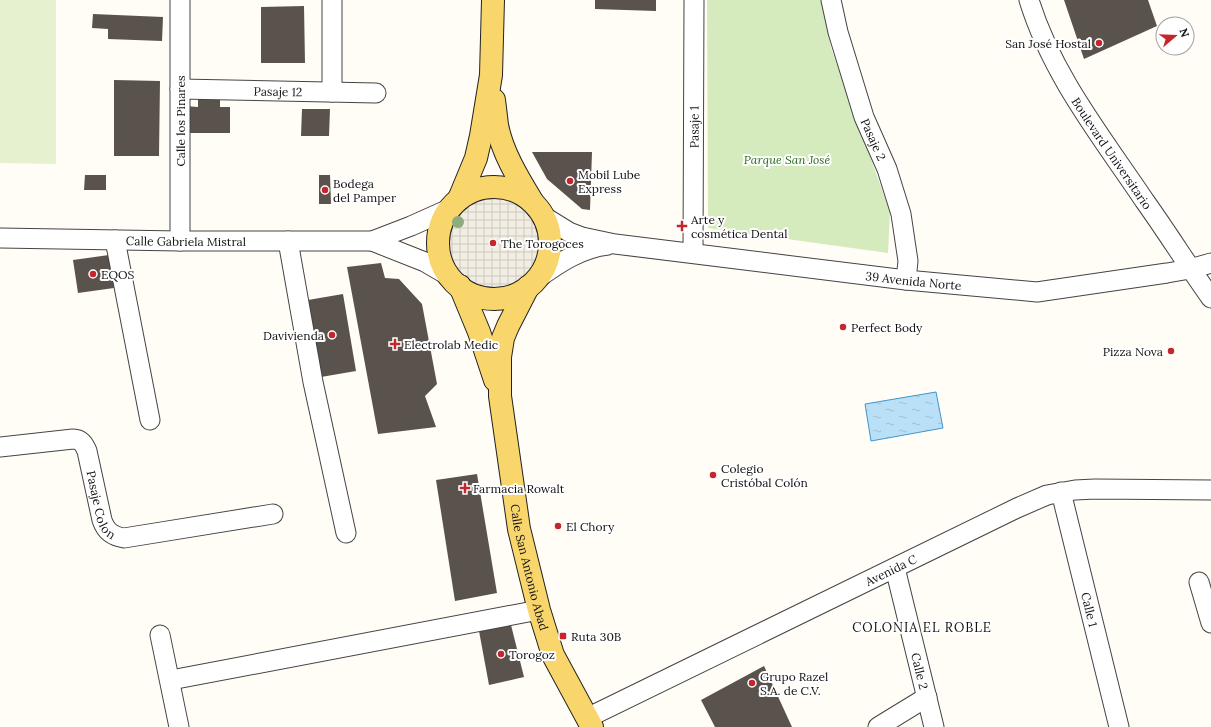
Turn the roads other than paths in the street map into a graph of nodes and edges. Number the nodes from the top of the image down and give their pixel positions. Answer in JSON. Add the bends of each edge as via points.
{"nodes":[{"id":1,"x":180,"y":0,"type":"edge"},
{"id":2,"x":332,"y":0,"type":"edge"},
{"id":3,"x":493,"y":0,"type":"edge"},
{"id":4,"x":694,"y":0,"type":"edge"},
{"id":5,"x":831,"y":0,"type":"edge"},
{"id":6,"x":1029,"y":0,"type":"edge"},
{"id":7,"x":491,"y":75,"type":"junction"},
{"id":8,"x":180,"y":89,"type":"junction"},
{"id":9,"x":332,"y":92,"type":"junction"},
{"id":10,"x":376,"y":93,"type":"dead end"},
{"id":11,"x":454,"y":204,"type":"junction"},
{"id":12,"x":538,"y":209,"type":"junction"},
{"id":13,"x":0,"y":238,"type":"edge"},
{"id":14,"x":115,"y":240,"type":"junction"},
{"id":15,"x":180,"y":241,"type":"junction"},
{"id":16,"x":288,"y":241,"type":"junction"},
{"id":17,"x":372,"y":241,"type":"junction"},
{"id":18,"x":615,"y":244,"type":"junction"},
{"id":19,"x":693,"y":253,"type":"junction"},
{"id":20,"x":1211,"y":263,"type":"edge"},
{"id":21,"x":1190,"y":269,"type":"junction"},
{"id":22,"x":906,"y":280,"type":"junction"},
{"id":23,"x":454,"y":281,"type":"junction"},
{"id":24,"x":533,"y":282,"type":"junction"},
{"id":25,"x":1211,"y":298,"type":"edge"},
{"id":26,"x":500,"y":396,"type":"junction"},
{"id":27,"x":150,"y":420,"type":"dead end"},
{"id":28,"x":0,"y":447,"type":"edge"},
{"id":29,"x":1211,"y":490,"type":"edge"},
{"id":30,"x":1061,"y":492,"type":"junction"},
{"id":31,"x":274,"y":514,"type":"dead end"},
{"id":32,"x":346,"y":533,"type":"dead end"},
{"id":33,"x":895,"y":568,"type":"junction"},
{"id":34,"x":1199,"y":582,"type":"dead end"},
{"id":35,"x":539,"y":610,"type":"junction"},
{"id":36,"x":1211,"y":623,"type":"edge"},
{"id":37,"x":160,"y":635,"type":"dead end"},
{"id":38,"x":170,"y":680,"type":"junction"},
{"id":39,"x":927,"y":697,"type":"junction"},
{"id":40,"x":590,"y":722,"type":"edge"},
{"id":41,"x":179,"y":727,"type":"edge"},
{"id":42,"x":878,"y":727,"type":"edge"},
{"id":43,"x":934,"y":727,"type":"edge"},
{"id":44,"x":1120,"y":727,"type":"edge"}],
"edges":[{"from":1,"to":8,"type":"street","name":"Calle los Pinares"},
{"from":2,"to":9,"type":"street"},
{"from":3,"to":7,"type":"main road"},
{"from":4,"to":19,"type":"street","name":"Pasaje 1"},
{"from":5,"to":22,"type":"street","name":"Pasaje 2","via":[[864,117],[887,169],[901,214],[908,261]]},
{"from":6,"to":21,"type":"street","name":"Boulevard Universitario","via":[[1049,52],[1071,92]]},
{"from":7,"to":11,"type":"main road","via":[[476,158]]},
{"from":7,"to":12,"type":"main road","via":[[497,126],[516,174]]},
{"from":8,"to":9,"type":"street","name":"Pasaje 12"},
{"from":8,"to":15,"type":"street","name":"Calle los Pinares"},
{"from":9,"to":10,"type":"street","name":"Pasaje 12"},
{"from":11,"to":12,"type":"main road","via":[[476,190],[494,187],[512,190],[525,197]]},
{"from":11,"to":17,"type":"street","name":"Calle Gabriela Mistral","via":[[411,226]]},
{"from":11,"to":23,"type":"main road","via":[[441,226],[439,245],[442,263]]},
{"from":12,"to":18,"type":"street","name":"39 Avenida Norte","via":[[569,232]]},
{"from":12,"to":24,"type":"main road","via":[[549,233],[549,250],[546,263]]},
{"from":13,"to":14,"type":"street","name":"Calle Gabriela Mistral"},
{"from":14,"to":15,"type":"street","name":"Calle Gabriela Mistral"},
{"from":14,"to":27,"type":"street"},
{"from":15,"to":16,"type":"street","name":"Calle Gabriela Mistral"},
{"from":16,"to":17,"type":"street","name":"Calle Gabriela Mistral"},
{"from":16,"to":32,"type":"street","via":[[313,382]]},
{"from":17,"to":23,"type":"street","name":"Calle Gabriela Mistral","via":[[424,262]]},
{"from":18,"to":19,"type":"street","name":"39 Avenida Norte"},
{"from":18,"to":24,"type":"street","name":"39 Avenida Norte","via":[[594,246],[577,253]]},
{"from":19,"to":22,"type":"street","name":"39 Avenida Norte"},
{"from":20,"to":21,"type":"street","name":"39 Avenida Norte"},
{"from":21,"to":22,"type":"street","name":"39 Avenida Norte","via":[[1038,292]]},
{"from":21,"to":25,"type":"street","name":"Boulevard Universitario"},
{"from":23,"to":24,"type":"main road","via":[[470,293],[491,299],[517,294]]},
{"from":23,"to":26,"type":"main road","name":"Calle San Antonio Abad","via":[[479,332]]},
{"from":24,"to":26,"type":"main road","name":"Calle San Antonio Abad","via":[[503,338],[500,357]]},
{"from":26,"to":35,"type":"main road","name":"Calle San Antonio Abad","via":[[519,529]]},
{"from":28,"to":31,"type":"street","name":"Pasaje Colon","via":[[73,439],[82,441],[87,451],[102,520],[107,531],[118,537]]},
{"from":29,"to":30,"type":"street","name":"Avenida C","via":[[1095,488]]},
{"from":30,"to":33,"type":"street","name":"Avenida C","via":[[1033,500]]},
{"from":30,"to":44,"type":"street","name":"Calle 1"},
{"from":33,"to":39,"type":"street","name":"Calle 2"},
{"from":33,"to":40,"type":"street","name":"Avenida C"},
{"from":34,"to":36,"type":"street"},
{"from":35,"to":38,"type":"street"},
{"from":35,"to":40,"type":"main road","name":"Calle San Antonio Abad","via":[[553,655]]},
{"from":37,"to":38,"type":"street"},
{"from":38,"to":41,"type":"street"},
{"from":39,"to":42,"type":"street"},
{"from":39,"to":43,"type":"street","name":"Calle 2"}]}
